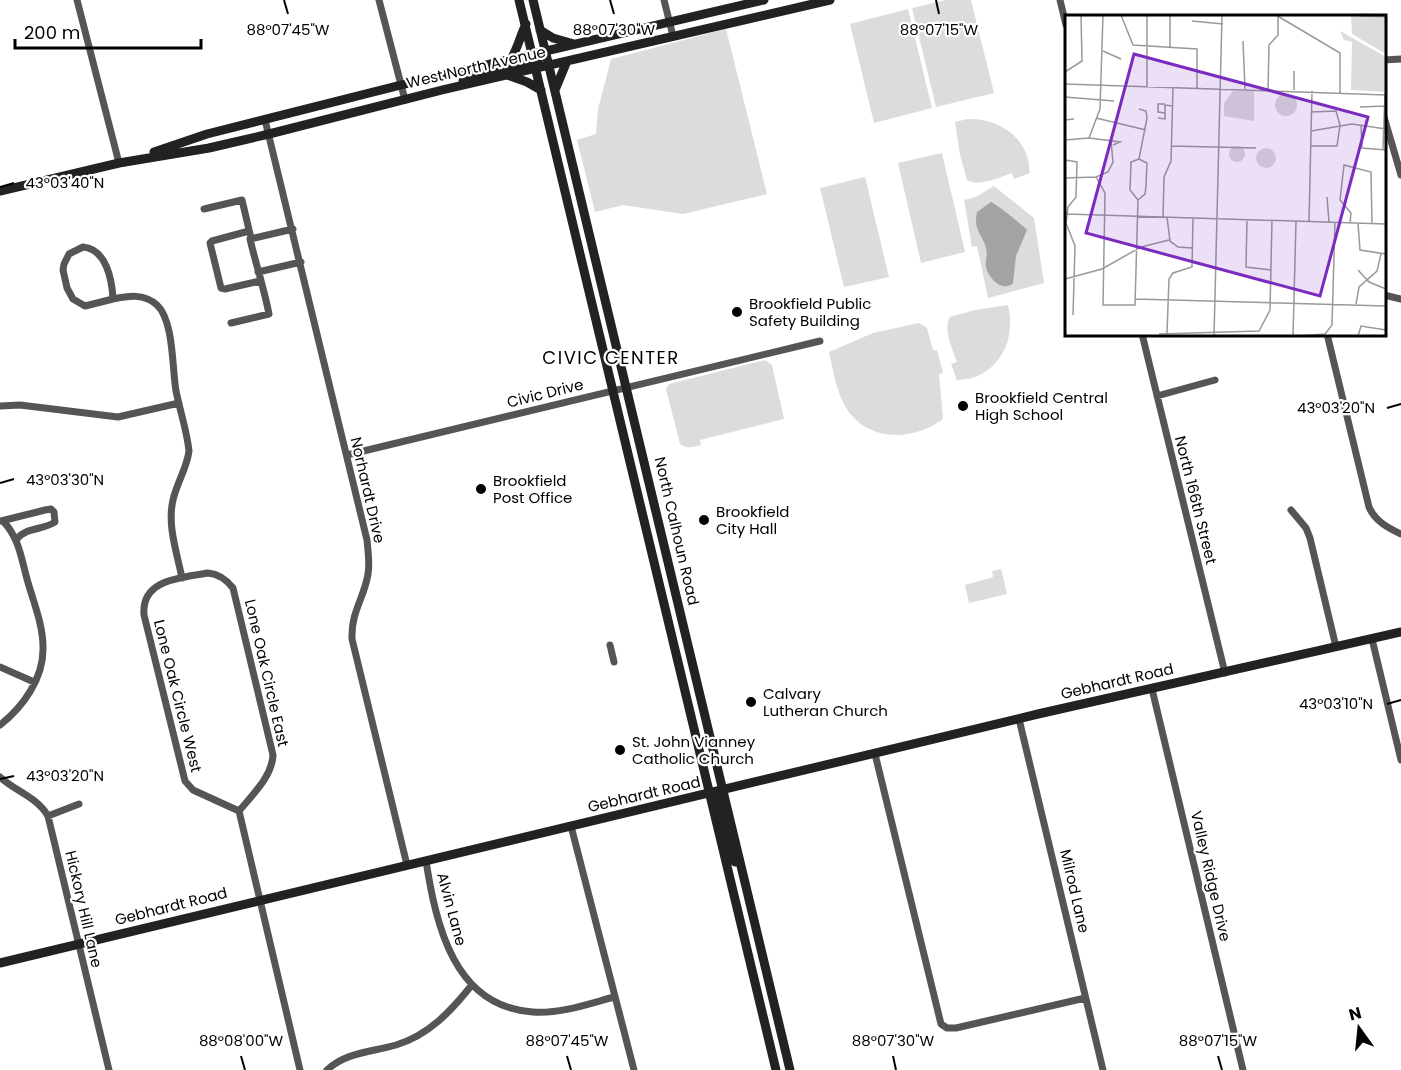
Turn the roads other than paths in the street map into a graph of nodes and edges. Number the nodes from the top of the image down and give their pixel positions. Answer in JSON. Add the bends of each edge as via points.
{"nodes":[{"id":1,"x":77,"y":0,"type":"edge"},
{"id":2,"x":379,"y":0,"type":"edge"},
{"id":3,"x":519,"y":0,"type":"edge"},
{"id":4,"x":533,"y":0,"type":"edge"},
{"id":5,"x":664,"y":0,"type":"edge"},
{"id":6,"x":764,"y":0,"type":"edge"},
{"id":7,"x":830,"y":0,"type":"edge"},
{"id":8,"x":1060,"y":0,"type":"edge"},
{"id":9,"x":802,"y":3,"type":"edge"},
{"id":10,"x":1065,"y":21,"type":"edge"},
{"id":11,"x":670,"y":22,"type":"junction"},
{"id":12,"x":526,"y":24,"type":"junction"},
{"id":13,"x":540,"y":30,"type":"junction"},
{"id":14,"x":673,"y":36,"type":"junction"},
{"id":15,"x":574,"y":44,"type":"junction"},
{"id":16,"x":545,"y":51,"type":"junction"},
{"id":17,"x":511,"y":59,"type":"junction"},
{"id":18,"x":1401,"y":59,"type":"edge"},
{"id":19,"x":1386,"y":60,"type":"edge"},
{"id":20,"x":534,"y":61,"type":"junction"},
{"id":21,"x":567,"y":61,"type":"junction"},
{"id":22,"x":548,"y":66,"type":"junction"},
{"id":23,"x":507,"y":75,"type":"junction"},
{"id":24,"x":401,"y":86,"type":"junction"},
{"id":25,"x":442,"y":90,"type":"junction"},
{"id":26,"x":541,"y":90,"type":"junction"},
{"id":27,"x":554,"y":92,"type":"junction"},
{"id":28,"x":405,"y":100,"type":"junction"},
{"id":29,"x":266,"y":120,"type":"junction"},
{"id":30,"x":1386,"y":124,"type":"edge"},
{"id":31,"x":269,"y":134,"type":"junction"},
{"id":32,"x":129,"y":161,"type":"junction"},
{"id":33,"x":119,"y":163,"type":"junction"},
{"id":34,"x":1401,"y":175,"type":"edge"},
{"id":35,"x":0,"y":191,"type":"edge"},
{"id":36,"x":204,"y":209,"type":"dead end"},
{"id":37,"x":293,"y":230,"type":"junction"},
{"id":38,"x":250,"y":235,"type":"junction"},
{"id":39,"x":300,"y":262,"type":"junction"},
{"id":40,"x":258,"y":272,"type":"junction"},
{"id":41,"x":260,"y":281,"type":"junction"},
{"id":42,"x":1386,"y":296,"type":"edge"},
{"id":43,"x":112,"y":299,"type":"junction"},
{"id":44,"x":1401,"y":300,"type":"edge"},
{"id":45,"x":231,"y":323,"type":"dead end"},
{"id":46,"x":1142,"y":336,"type":"edge"},
{"id":47,"x":1327,"y":336,"type":"edge"},
{"id":48,"x":820,"y":342,"type":"dead end"},
{"id":49,"x":1215,"y":380,"type":"dead end"},
{"id":50,"x":627,"y":386,"type":"junction"},
{"id":51,"x":613,"y":390,"type":"junction"},
{"id":52,"x":1157,"y":396,"type":"junction"},
{"id":53,"x":178,"y":404,"type":"junction"},
{"id":54,"x":0,"y":406,"type":"edge"},
{"id":55,"x":347,"y":455,"type":"junction"},
{"id":56,"x":1292,"y":510,"type":"dead end"},
{"id":57,"x":1,"y":521,"type":"edge"},
{"id":58,"x":1401,"y":534,"type":"edge"},
{"id":59,"x":17,"y":539,"type":"junction"},
{"id":60,"x":182,"y":578,"type":"junction"},
{"id":61,"x":1401,"y":632,"type":"edge"},
{"id":62,"x":1371,"y":639,"type":"junction"},
{"id":63,"x":610,"y":645,"type":"dead end"},
{"id":64,"x":1336,"y":647,"type":"junction"},
{"id":65,"x":614,"y":662,"type":"dead end"},
{"id":66,"x":0,"y":667,"type":"edge"},
{"id":67,"x":1225,"y":673,"type":"junction"},
{"id":68,"x":34,"y":682,"type":"junction"},
{"id":69,"x":1152,"y":689,"type":"junction"},
{"id":70,"x":690,"y":712,"type":"junction"},
{"id":71,"x":1019,"y":719,"type":"junction"},
{"id":72,"x":0,"y":725,"type":"edge"},
{"id":73,"x":875,"y":754,"type":"junction"},
{"id":74,"x":1401,"y":760,"type":"edge"},
{"id":75,"x":0,"y":777,"type":"edge"},
{"id":76,"x":723,"y":791,"type":"junction"},
{"id":77,"x":710,"y":794,"type":"junction"},
{"id":78,"x":79,"y":804,"type":"dead end"},
{"id":79,"x":239,"y":811,"type":"junction"},
{"id":80,"x":48,"y":816,"type":"junction"},
{"id":81,"x":572,"y":826,"type":"junction"},
{"id":82,"x":426,"y":861,"type":"junction"},
{"id":83,"x":407,"y":865,"type":"junction"},
{"id":84,"x":748,"y":892,"type":"junction"},
{"id":85,"x":261,"y":900,"type":"junction"},
{"id":86,"x":78,"y":944,"type":"junction"},
{"id":87,"x":0,"y":963,"type":"edge"},
{"id":88,"x":471,"y":986,"type":"junction"},
{"id":89,"x":614,"y":997,"type":"junction"},
{"id":90,"x":1085,"y":998,"type":"junction"},
{"id":91,"x":109,"y":1070,"type":"edge"},
{"id":92,"x":300,"y":1070,"type":"edge"},
{"id":93,"x":327,"y":1070,"type":"edge"},
{"id":94,"x":634,"y":1070,"type":"edge"},
{"id":95,"x":776,"y":1070,"type":"edge"},
{"id":96,"x":790,"y":1070,"type":"edge"},
{"id":97,"x":1103,"y":1070,"type":"edge"},
{"id":98,"x":1243,"y":1070,"type":"edge"}],
"edges":[{"from":1,"to":33,"type":"street"},
{"from":2,"to":24,"type":"street"},
{"from":3,"to":12,"type":"main road","name":"North Calhoun Road"},
{"from":4,"to":13,"type":"main road","name":"North Calhoun Road"},
{"from":5,"to":11,"type":"street"},
{"from":6,"to":11,"type":"main road","name":"West North Avenue"},
{"from":7,"to":9,"type":"main road","name":"West North Avenue"},
{"from":8,"to":10,"type":"street"},
{"from":9,"to":14,"type":"main road","name":"West North Avenue"},
{"from":11,"to":14,"type":"street"},
{"from":11,"to":15,"type":"main road","name":"West North Avenue"},
{"from":12,"to":17,"type":"main road"},
{"from":12,"to":20,"type":"main road","name":"North Calhoun Road"},
{"from":13,"to":15,"type":"main road"},
{"from":13,"to":16,"type":"main road","name":"North Calhoun Road"},
{"from":14,"to":21,"type":"main road","name":"West North Avenue"},
{"from":15,"to":16,"type":"main road","name":"West North Avenue"},
{"from":16,"to":20,"type":"main road","name":"West North Avenue"},
{"from":16,"to":22,"type":"main road","name":"North Calhoun Road"},
{"from":17,"to":20,"type":"main road","name":"West North Avenue"},
{"from":17,"to":24,"type":"main road","name":"West North Avenue"},
{"from":18,"to":19,"type":"street"},
{"from":20,"to":22,"type":"main road","name":"West North Avenue"},
{"from":20,"to":23,"type":"main road","name":"West North Avenue"},
{"from":20,"to":25,"type":"main road","via":[[478,75]]},
{"from":20,"to":26,"type":"main road","name":"North Calhoun Road"},
{"from":21,"to":22,"type":"main road","name":"West North Avenue"},
{"from":21,"to":27,"type":"main road"},
{"from":22,"to":27,"type":"main road","name":"North Calhoun Road"},
{"from":23,"to":25,"type":"main road","name":"West North Avenue"},
{"from":23,"to":26,"type":"main road"},
{"from":24,"to":28,"type":"street"},
{"from":24,"to":29,"type":"main road","name":"West North Avenue"},
{"from":25,"to":28,"type":"main road","name":"West North Avenue"},
{"from":26,"to":51,"type":"main road","name":"North Calhoun Road"},
{"from":27,"to":50,"type":"main road","name":"North Calhoun Road"},
{"from":28,"to":31,"type":"main road","name":"West North Avenue"},
{"from":29,"to":31,"type":"street","name":"Norhardt Drive"},
{"from":29,"to":32,"type":"main road","name":"West North Avenue","via":[[207,134]]},
{"from":30,"to":34,"type":"street"},
{"from":31,"to":32,"type":"main road","name":"West North Avenue"},
{"from":31,"to":37,"type":"street","name":"Norhardt Drive"},
{"from":32,"to":33,"type":"main road","name":"West North Avenue"},
{"from":33,"to":35,"type":"main road","name":"West North Avenue"},
{"from":36,"to":38,"type":"street","via":[[242,200]]},
{"from":37,"to":38,"type":"street"},
{"from":37,"to":39,"type":"street","name":"Norhardt Drive"},
{"from":38,"to":40,"type":"street"},
{"from":38,"to":41,"type":"street","via":[[210,243],[221,288]]},
{"from":39,"to":40,"type":"street"},
{"from":39,"to":55,"type":"street","name":"Norhardt Drive"},
{"from":40,"to":41,"type":"street"},
{"from":41,"to":45,"type":"street","via":[[269,314]]},
{"from":42,"to":44,"type":"street"},
{"from":43,"to":43,"type":"street","via":[[107,269],[99,253],[83,247],[69,254],[63,270],[73,299],[85,306]]},
{"from":43,"to":53,"type":"street","via":[[141,296],[159,307],[169,335]]},
{"from":46,"to":52,"type":"street","name":"North 166th Street"},
{"from":47,"to":58,"type":"street","via":[[1368,505],[1378,520]]},
{"from":48,"to":50,"type":"street","name":"Civic Drive"},
{"from":49,"to":52,"type":"street"},
{"from":50,"to":51,"type":"street","name":"Civic Drive"},
{"from":50,"to":76,"type":"main road","name":"North Calhoun Road"},
{"from":51,"to":55,"type":"street","name":"Civic Drive"},
{"from":51,"to":70,"type":"main road","name":"North Calhoun Road"},
{"from":52,"to":67,"type":"street","name":"North 166th Street"},
{"from":53,"to":54,"type":"street","via":[[117,417]]},
{"from":53,"to":60,"type":"street","via":[[189,451],[171,518]]},
{"from":55,"to":83,"type":"street","name":"Norhardt Drive","via":[[369,560],[353,619],[352,639]]},
{"from":56,"to":64,"type":"street","via":[[1310,538]]},
{"from":57,"to":59,"type":"street"},
{"from":57,"to":59,"type":"street","via":[[45,510],[54,512],[55,522],[51,525],[23,533]]},
{"from":59,"to":68,"type":"street","via":[[43,646]]},
{"from":60,"to":79,"type":"street","name":"Lone Oak Circle West","via":[[152,589],[143,608],[182,776],[188,786]]},
{"from":60,"to":79,"type":"street","name":"Lone Oak Circle East","via":[[215,574],[233,588],[266,720],[273,763]]},
{"from":61,"to":62,"type":"main road","name":"Gebhardt Road"},
{"from":62,"to":64,"type":"main road","name":"Gebhardt Road"},
{"from":62,"to":74,"type":"street"},
{"from":63,"to":65,"type":"street"},
{"from":64,"to":67,"type":"main road","name":"Gebhardt Road"},
{"from":66,"to":68,"type":"street"},
{"from":67,"to":69,"type":"main road","name":"Gebhardt Road"},
{"from":68,"to":72,"type":"street","via":[[22,704]]},
{"from":69,"to":71,"type":"main road","name":"Gebhardt Road"},
{"from":69,"to":98,"type":"street","name":"Valley Ridge Drive"},
{"from":70,"to":76,"type":"main road","via":[[701,732],[715,785]]},
{"from":70,"to":77,"type":"main road","name":"North Calhoun Road"},
{"from":71,"to":73,"type":"main road","name":"Gebhardt Road"},
{"from":71,"to":90,"type":"street","name":"Milrod Lane"},
{"from":73,"to":76,"type":"main road","name":"Gebhardt Road"},
{"from":73,"to":90,"type":"street","via":[[939,1020],[944,1026],[963,1027]]},
{"from":75,"to":80,"type":"street","via":[[37,802]]},
{"from":76,"to":77,"type":"main road","name":"Gebhardt Road"},
{"from":76,"to":84,"type":"main road","name":"North Calhoun Road"},
{"from":77,"to":81,"type":"main road","name":"Gebhardt Road"},
{"from":77,"to":84,"type":"main road","via":[[718,797],[730,847]]},
{"from":77,"to":95,"type":"main road","name":"North Calhoun Road"},
{"from":78,"to":80,"type":"street"},
{"from":79,"to":85,"type":"street"},
{"from":80,"to":86,"type":"street","name":"Hickory Hill Lane"},
{"from":81,"to":82,"type":"main road","name":"Gebhardt Road"},
{"from":81,"to":89,"type":"street"},
{"from":82,"to":83,"type":"main road","name":"Gebhardt Road"},
{"from":82,"to":88,"type":"street","name":"Alvin Lane","via":[[446,946]]},
{"from":83,"to":85,"type":"main road","name":"Gebhardt Road"},
{"from":84,"to":96,"type":"main road","name":"North Calhoun Road"},
{"from":85,"to":86,"type":"main road","name":"Gebhardt Road"},
{"from":85,"to":92,"type":"street"},
{"from":86,"to":87,"type":"main road","name":"Gebhardt Road"},
{"from":86,"to":91,"type":"street","name":"Hickory Hill Lane"},
{"from":88,"to":89,"type":"street","name":"Alvin Lane","via":[[500,1004],[533,1012],[556,1011]]},
{"from":88,"to":93,"type":"street","via":[[426,1032],[396,1045],[345,1058]]},
{"from":89,"to":94,"type":"street"},
{"from":90,"to":97,"type":"street","name":"Milrod Lane"}]}
